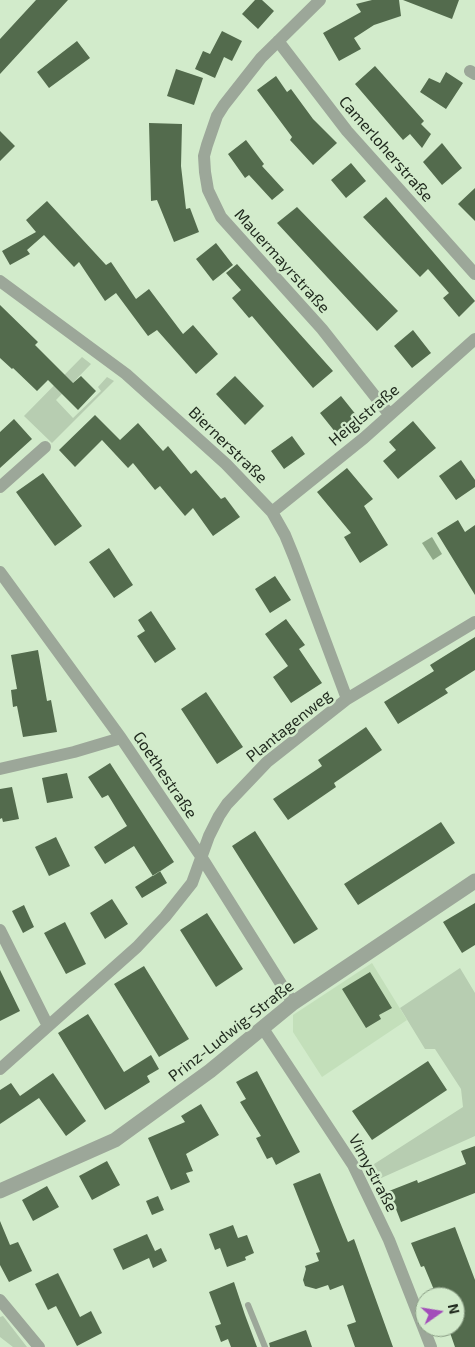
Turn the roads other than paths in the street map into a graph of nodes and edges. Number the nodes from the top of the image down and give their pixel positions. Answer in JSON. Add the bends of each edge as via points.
{"nodes":[{"id":1,"x":320,"y":0,"type":"edge"},
{"id":2,"x":278,"y":41,"type":"junction"},
{"id":3,"x":475,"y":274,"type":"edge"},
{"id":4,"x":0,"y":280,"type":"edge"},
{"id":5,"x":475,"y":339,"type":"edge"},
{"id":6,"x":389,"y":414,"type":"junction"},
{"id":7,"x":45,"y":447,"type":"dead end"},
{"id":8,"x":0,"y":486,"type":"edge"},
{"id":9,"x":272,"y":512,"type":"junction"},
{"id":10,"x":0,"y":572,"type":"edge"},
{"id":11,"x":475,"y":622,"type":"edge"},
{"id":12,"x":348,"y":699,"type":"junction"},
{"id":13,"x":120,"y":738,"type":"junction"},
{"id":14,"x":0,"y":769,"type":"edge"},
{"id":15,"x":202,"y":858,"type":"junction"},
{"id":16,"x":475,"y":881,"type":"edge"},
{"id":17,"x":0,"y":930,"type":"edge"},
{"id":18,"x":293,"y":1003,"type":"junction"},
{"id":19,"x":48,"y":1026,"type":"junction"},
{"id":20,"x":262,"y":1027,"type":"junction"},
{"id":21,"x":0,"y":1069,"type":"edge"},
{"id":22,"x":0,"y":1191,"type":"edge"},
{"id":23,"x":0,"y":1300,"type":"edge"},
{"id":24,"x":248,"y":1305,"type":"dead end"},
{"id":25,"x":39,"y":1347,"type":"edge"},
{"id":26,"x":265,"y":1347,"type":"edge"},
{"id":27,"x":431,"y":1347,"type":"edge"}],
"edges":[{"from":1,"to":2,"type":"street","name":"Mauermayrstraße"},
{"from":2,"to":3,"type":"street","name":"Camerloherstraße","via":[[347,131]]},
{"from":2,"to":6,"type":"street","name":"Mauermayrstraße","via":[[241,81],[217,116],[204,156],[208,190],[221,217],[237,237],[322,329]]},
{"from":4,"to":9,"type":"street","name":"Biernerstraße","via":[[126,374],[226,464]]},
{"from":5,"to":6,"type":"street","name":"Heiglstraße"},
{"from":6,"to":9,"type":"street","name":"Heiglstraße"},
{"from":7,"to":8,"type":"street"},
{"from":9,"to":12,"type":"street","name":"Biernerstraße","via":[[294,557]]},
{"from":10,"to":13,"type":"street","name":"Goethestraße"},
{"from":11,"to":12,"type":"street","name":"Plantagenweg"},
{"from":12,"to":15,"type":"street","name":"Plantagenweg","via":[[266,762],[219,816]]},
{"from":13,"to":14,"type":"street","via":[[93,748]]},
{"from":13,"to":15,"type":"street","name":"Goethestraße"},
{"from":15,"to":18,"type":"street","name":"Goethestraße"},
{"from":15,"to":19,"type":"street","name":"Plantagenweg","via":[[192,883],[165,917],[137,947]]},
{"from":16,"to":18,"type":"street","name":"Prinz-Ludwig-Straße"},
{"from":17,"to":19,"type":"street"},
{"from":18,"to":20,"type":"street","name":"Prinz-Ludwig-Straße"},
{"from":19,"to":21,"type":"street","name":"Plantagenweg"},
{"from":20,"to":22,"type":"street","name":"Prinz-Ludwig-Straße","via":[[210,1071],[115,1140]]},
{"from":20,"to":27,"type":"street","name":"Vimystraße","via":[[353,1165],[390,1240]]},
{"from":23,"to":25,"type":"street"},
{"from":24,"to":26,"type":"lane"}]}
